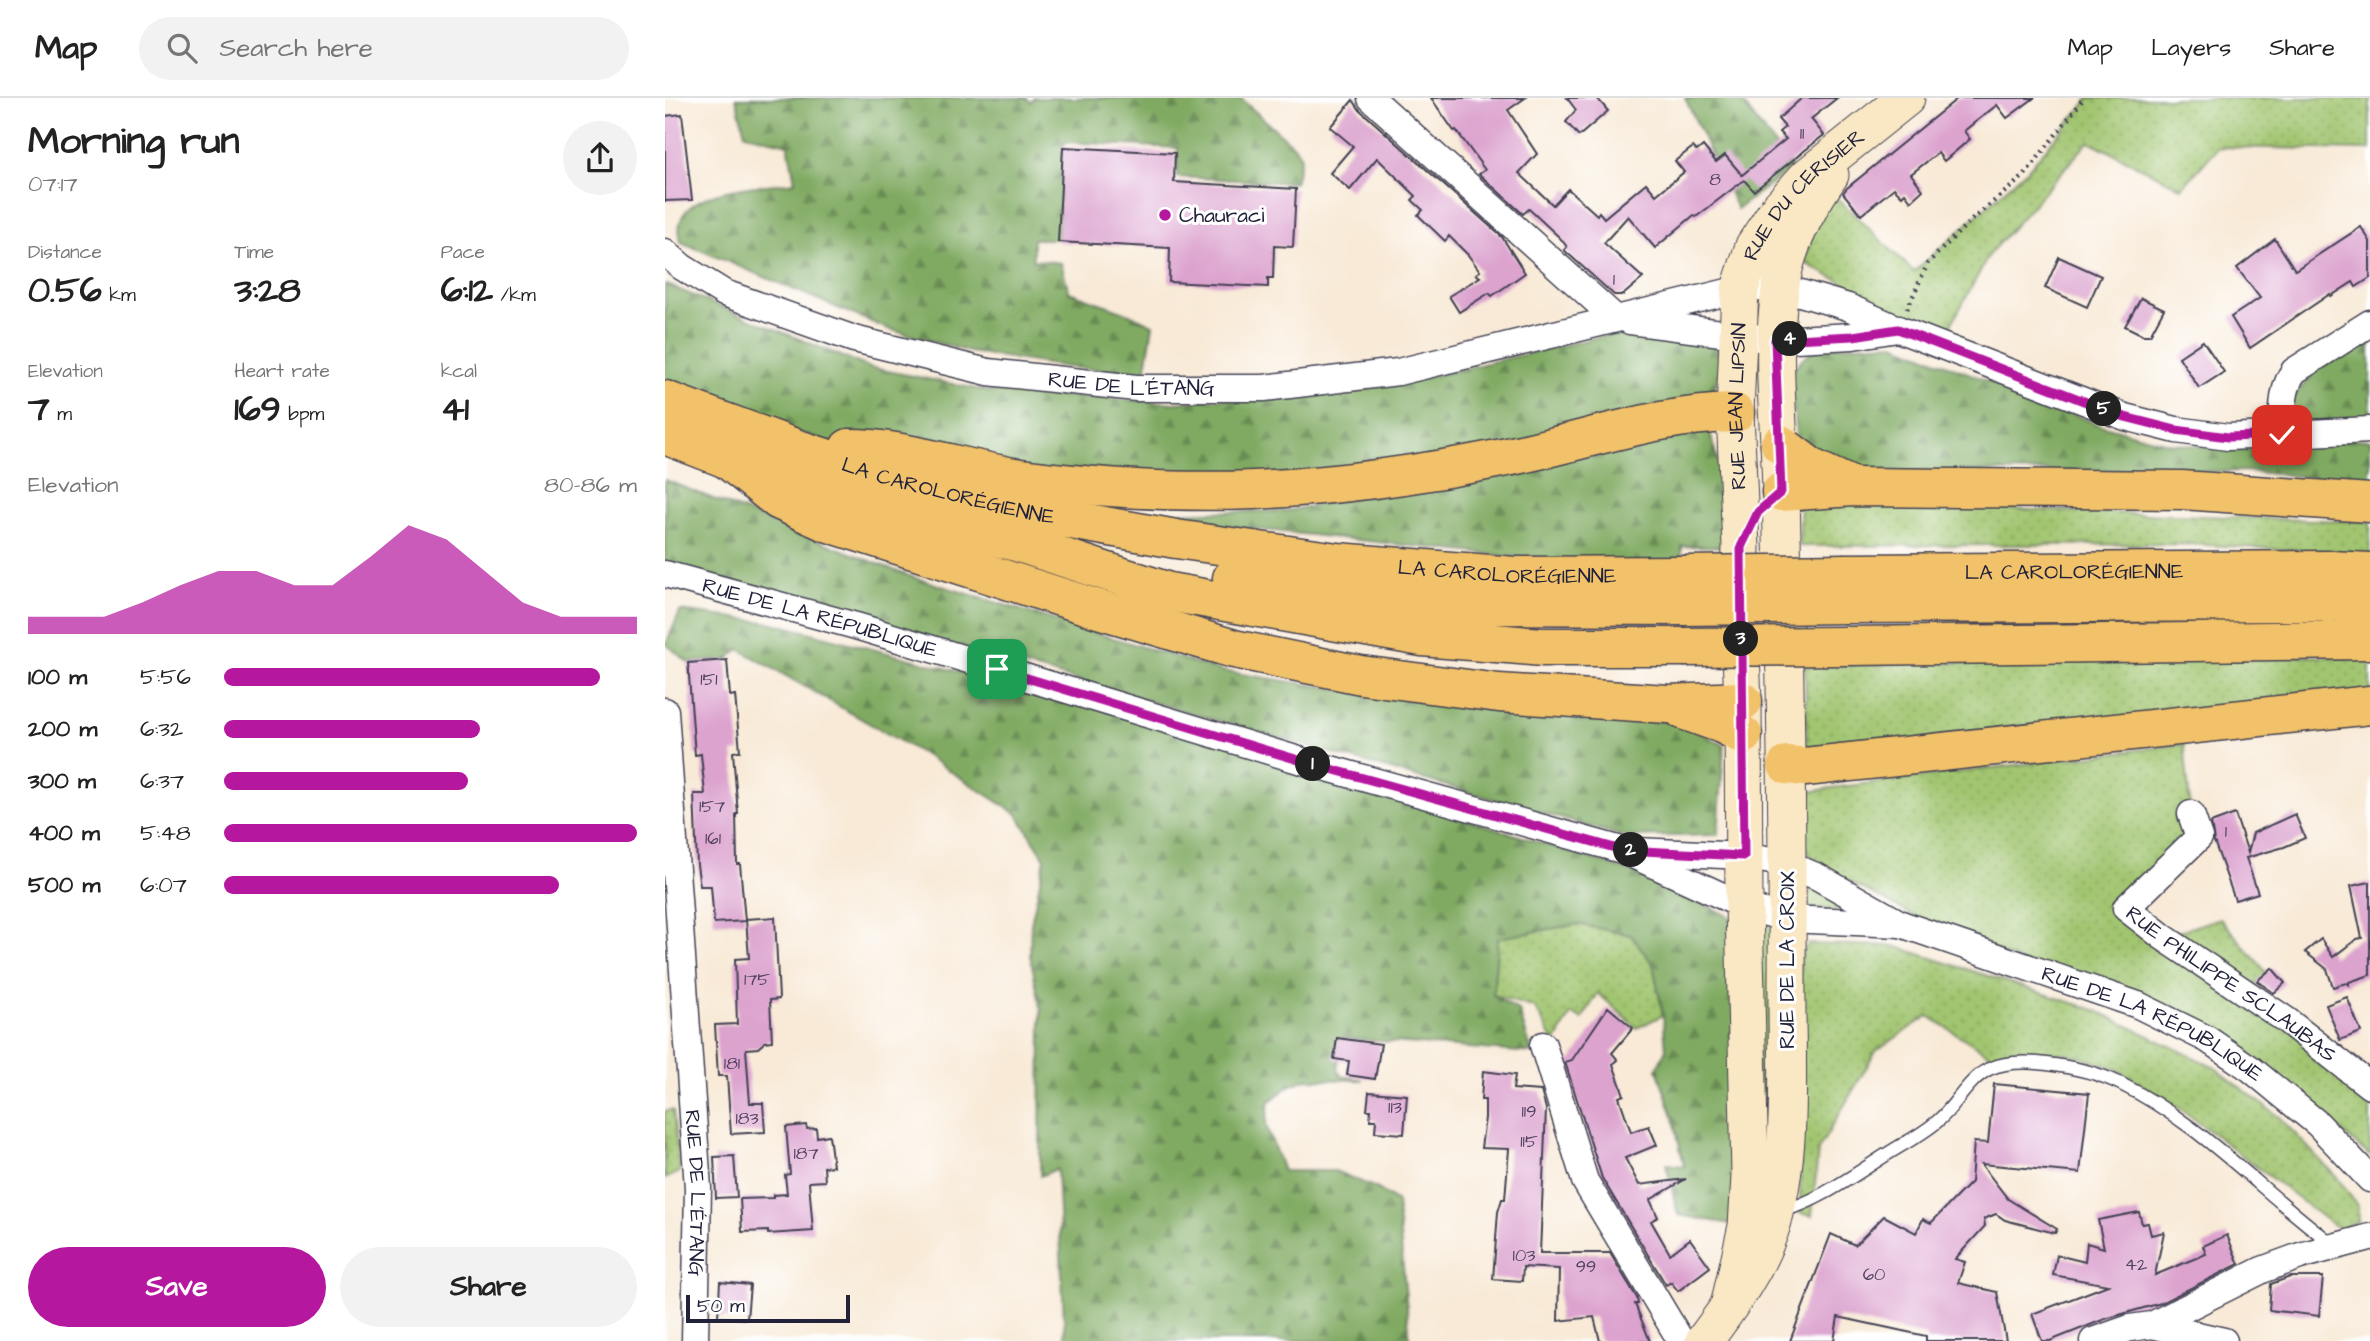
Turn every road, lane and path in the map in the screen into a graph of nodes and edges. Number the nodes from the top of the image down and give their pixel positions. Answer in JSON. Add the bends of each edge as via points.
{"nodes":[{"id":1,"x":1371,"y":98,"type":"edge"},
{"id":2,"x":1906,"y":98,"type":"edge"},
{"id":3,"x":2084,"y":98,"type":"edge"},
{"id":4,"x":1855,"y":140,"type":"junction"},
{"id":5,"x":665,"y":252,"type":"edge"},
{"id":6,"x":1780,"y":287,"type":"junction"},
{"id":7,"x":1740,"y":289,"type":"junction"},
{"id":8,"x":1615,"y":318,"type":"junction"},
{"id":9,"x":2370,"y":323,"type":"edge"},
{"id":10,"x":1898,"y":329,"type":"junction"},
{"id":11,"x":1737,"y":336,"type":"junction"},
{"id":12,"x":1775,"y":340,"type":"junction"},
{"id":13,"x":665,"y":400,"type":"edge"},
{"id":14,"x":1735,"y":413,"type":"junction"},
{"id":15,"x":2370,"y":430,"type":"edge"},
{"id":16,"x":665,"y":435,"type":"edge"},
{"id":17,"x":2282,"y":435,"type":"junction"},
{"id":18,"x":1780,"y":444,"type":"junction"},
{"id":19,"x":795,"y":448,"type":"junction"},
{"id":20,"x":727,"y":459,"type":"junction"},
{"id":21,"x":1853,"y":487,"type":"junction"},
{"id":22,"x":1781,"y":492,"type":"junction"},
{"id":23,"x":2370,"y":503,"type":"edge"},
{"id":24,"x":1016,"y":542,"type":"junction"},
{"id":25,"x":1741,"y":547,"type":"junction"},
{"id":26,"x":2370,"y":572,"type":"edge"},
{"id":27,"x":665,"y":574,"type":"edge"},
{"id":28,"x":1845,"y":589,"type":"junction"},
{"id":29,"x":1682,"y":590,"type":"junction"},
{"id":30,"x":2370,"y":605,"type":"edge"},
{"id":31,"x":1783,"y":606,"type":"joint"},
{"id":32,"x":1739,"y":608,"type":"joint"},
{"id":33,"x":2370,"y":640,"type":"edge"},
{"id":34,"x":1785,"y":680,"type":"junction"},
{"id":35,"x":2370,"y":705,"type":"edge"},
{"id":36,"x":665,"y":711,"type":"edge"},
{"id":37,"x":1743,"y":718,"type":"junction"},
{"id":38,"x":1787,"y":765,"type":"junction"},
{"id":39,"x":2191,"y":814,"type":"dead end"},
{"id":40,"x":1622,"y":850,"type":"junction"},
{"id":41,"x":1744,"y":856,"type":"junction"},
{"id":42,"x":1787,"y":864,"type":"junction"},
{"id":43,"x":1744,"y":906,"type":"junction"},
{"id":44,"x":1787,"y":919,"type":"junction"},
{"id":45,"x":1901,"y":924,"type":"junction"},
{"id":46,"x":1543,"y":1045,"type":"dead end"},
{"id":47,"x":2370,"y":1086,"type":"edge"},
{"id":48,"x":2370,"y":1179,"type":"edge"},
{"id":49,"x":1775,"y":1211,"type":"junction"},
{"id":50,"x":2370,"y":1237,"type":"edge"},
{"id":51,"x":2336,"y":1246,"type":"junction"},
{"id":52,"x":1730,"y":1302,"type":"junction"},
{"id":53,"x":2152,"y":1325,"type":"junction"},
{"id":54,"x":695,"y":1341,"type":"edge"},
{"id":55,"x":1681,"y":1341,"type":"edge"},
{"id":56,"x":1704,"y":1341,"type":"edge"},
{"id":57,"x":2093,"y":1341,"type":"edge"},
{"id":58,"x":2224,"y":1341,"type":"edge"}],
"edges":[{"from":1,"to":8,"type":"street"},
{"from":2,"to":4,"type":"street"},
{"from":3,"to":10,"type":"path","via":[[2024,176],[1928,263]]},
{"from":4,"to":6,"type":"street","name":"RUE DU CERISIER","via":[[1816,195],[1793,242]]},
{"from":4,"to":7,"type":"street","name":"RUE DU CERISIER","via":[[1808,176],[1779,208],[1754,246]]},
{"from":5,"to":8,"type":"street","name":"RUE DE L'ÉTANG","via":[[724,293],[854,338],[988,372],[1136,388],[1264,388],[1398,372]]},
{"from":6,"to":7,"type":"street","name":"RUE DE L'ÉTANG"},
{"from":6,"to":10,"type":"street","name":"RUE DE L'ÉTANG","via":[[1848,307]]},
{"from":6,"to":12,"type":"street","name":"RUE JEAN LIPSIN"},
{"from":7,"to":8,"type":"street","name":"RUE DE L'ÉTANG"},
{"from":7,"to":11,"type":"street","name":"RUE JEAN LIPSIN"},
{"from":8,"to":11,"type":"street","name":"RUE DE L'ÉTANG"},
{"from":9,"to":17,"type":"street","via":[[2294,371],[2284,394]]},
{"from":10,"to":12,"type":"street","name":"RUE DE L'ÉTANG"},
{"from":10,"to":17,"type":"street","name":"RUE DE L'ÉTANG","via":[[2125,417],[2228,437]]},
{"from":11,"to":12,"type":"street","name":"RUE DE L'ÉTANG"},
{"from":11,"to":14,"type":"street","name":"RUE JEAN LIPSIN"},
{"from":12,"to":18,"type":"street","name":"RUE JEAN LIPSIN"},
{"from":13,"to":19,"type":"highway","name":"LA CAROLORÉGIENNE"},
{"from":14,"to":18,"type":"street"},
{"from":14,"to":19,"type":"highway","via":[[1666,419],[1507,457],[1364,482],[1253,490],[1131,489],[1020,477],[875,448]]},
{"from":14,"to":25,"type":"street","name":"RUE JEAN LIPSIN"},
{"from":15,"to":17,"type":"street","name":"RUE DE L'ÉTANG"},
{"from":16,"to":20,"type":"highway","name":"LA CAROLORÉGIENNE"},
{"from":18,"to":21,"type":"highway","via":[[1812,468]]},
{"from":18,"to":22,"type":"street","name":"RUE JEAN LIPSIN"},
{"from":19,"to":29,"type":"highway","name":"LA CAROLORÉGIENNE","via":[[891,479],[1022,511],[1216,545],[1337,562]]},
{"from":20,"to":24,"type":"highway","name":"LA CAROLORÉGIENNE","via":[[883,508]]},
{"from":20,"to":37,"type":"highway","via":[[778,500],[826,522],[1234,649],[1361,676],[1485,691],[1668,704],[1722,724]]},
{"from":21,"to":22,"type":"highway"},
{"from":21,"to":23,"type":"highway","via":[[2182,490]]},
{"from":22,"to":25,"type":"street","via":[[1758,512]]},
{"from":22,"to":31,"type":"street","name":"RUE JEAN LIPSIN"},
{"from":24,"to":29,"type":"highway","name":"LA CAROLORÉGIENNE","via":[[1180,571],[1469,605]]},
{"from":24,"to":33,"type":"highway","name":"LA CAROLORÉGIENNE","bridge":true,"via":[[1169,592],[1422,637],[1543,647]]},
{"from":25,"to":32,"type":"street","name":"RUE JEAN LIPSIN"},
{"from":26,"to":28,"type":"highway","name":"LA CAROLORÉGIENNE"},
{"from":27,"to":40,"type":"street","name":"RUE DE LA RÉPUBLIQUE"},
{"from":28,"to":29,"type":"highway","name":"LA CAROLORÉGIENNE","bridge":true},
{"from":28,"to":30,"type":"highway","name":"LA CAROLORÉGIENNE"},
{"from":31,"to":34,"type":"street","name":"RUE DE LA CROIX"},
{"from":32,"to":37,"type":"street","name":"RUE DE LA CROIX"},
{"from":34,"to":37,"type":"street"},
{"from":34,"to":38,"type":"street","name":"RUE DE LA CROIX"},
{"from":35,"to":38,"type":"highway"},
{"from":36,"to":54,"type":"street","name":"RUE DE L'ÉTANG","via":[[698,1188]]},
{"from":37,"to":38,"type":"street"},
{"from":37,"to":41,"type":"street","name":"RUE DE LA CROIX"},
{"from":38,"to":42,"type":"street","name":"RUE DE LA CROIX"},
{"from":39,"to":47,"type":"street","name":"RUE PHILIPPE SCLAUBAS","via":[[2199,837],[2126,908],[2286,1020]]},
{"from":40,"to":41,"type":"street","name":"RUE DE LA RÉPUBLIQUE"},
{"from":40,"to":43,"type":"street","name":"RUE DE LA RÉPUBLIQUE"},
{"from":41,"to":42,"type":"street","name":"RUE DE LA RÉPUBLIQUE"},
{"from":41,"to":43,"type":"street","name":"RUE DE LA CROIX"},
{"from":42,"to":44,"type":"street","name":"RUE DE LA CROIX"},
{"from":42,"to":45,"type":"street","name":"RUE DE LA RÉPUBLIQUE"},
{"from":43,"to":44,"type":"street","name":"RUE DE LA RÉPUBLIQUE"},
{"from":43,"to":52,"type":"street","name":"RUE DE LA CROIX","via":[[1750,1176],[1747,1226]]},
{"from":44,"to":45,"type":"street","name":"RUE DE LA RÉPUBLIQUE"},
{"from":44,"to":49,"type":"street","name":"RUE DE LA CROIX","via":[[1786,1151]]},
{"from":45,"to":48,"type":"street","name":"RUE DE LA RÉPUBLIQUE","via":[[2138,1004],[2207,1039],[2293,1102]]},
{"from":46,"to":55,"type":"street","via":[[1585,1181]]},
{"from":49,"to":51,"type":"lane","via":[[1803,1205],[1920,1134],[1990,1069],[2027,1061],[2077,1068],[2148,1098]]},
{"from":49,"to":52,"type":"street","name":"RUE DE LA CROIX","via":[[1754,1265]]},
{"from":50,"to":51,"type":"street"},
{"from":51,"to":53,"type":"street","via":[[2262,1270]]},
{"from":52,"to":56,"type":"street","name":"RUE DE LA CROIX"},
{"from":53,"to":57,"type":"street"},
{"from":53,"to":58,"type":"street"}]}
